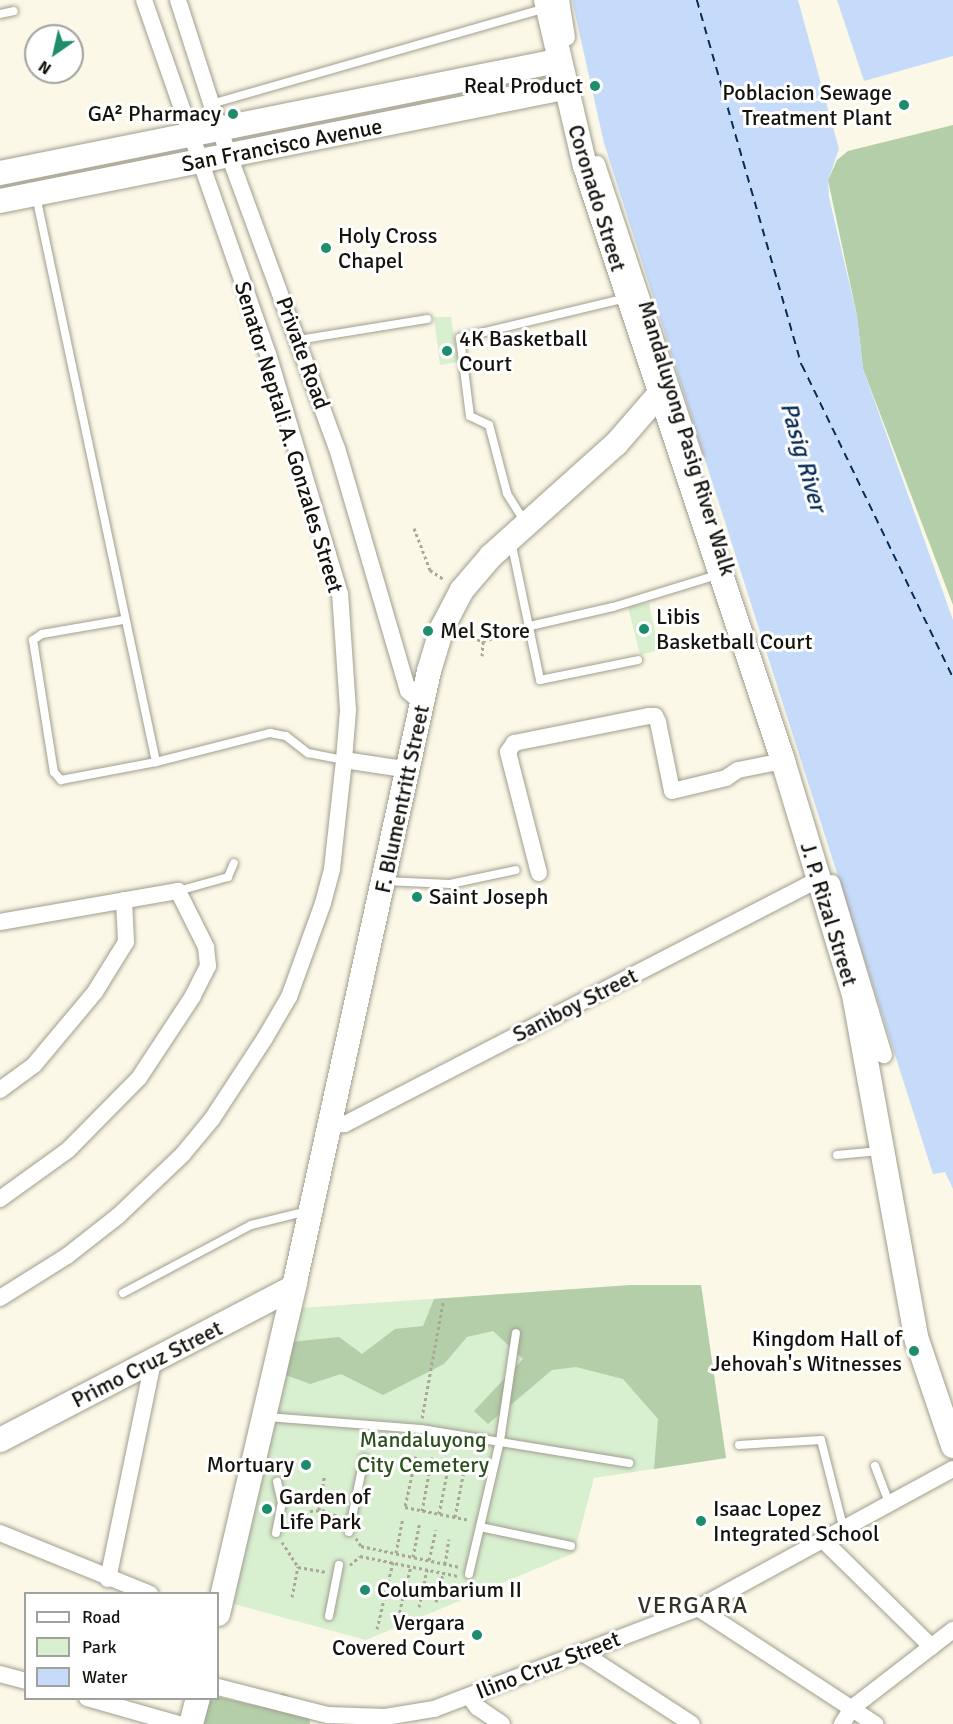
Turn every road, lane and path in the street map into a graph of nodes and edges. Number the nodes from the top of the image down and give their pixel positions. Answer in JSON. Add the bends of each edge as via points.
{"nodes":[{"id":1,"x":144,"y":0,"type":"edge"},
{"id":2,"x":178,"y":0,"type":"edge"},
{"id":3,"x":551,"y":3,"type":"edge"},
{"id":4,"x":14,"y":11,"type":"dead end"},
{"id":5,"x":0,"y":14,"type":"edge"},
{"id":6,"x":567,"y":38,"type":"dead end"},
{"id":7,"x":557,"y":60,"type":"junction"},
{"id":8,"x":564,"y":88,"type":"junction"},
{"id":9,"x":212,"y":104,"type":"junction"},
{"id":10,"x":219,"y":128,"type":"junction"},
{"id":11,"x":190,"y":134,"type":"junction"},
{"id":12,"x":230,"y":153,"type":"junction"},
{"id":13,"x":198,"y":162,"type":"junction"},
{"id":14,"x":597,"y":164,"type":"dead end"},
{"id":15,"x":0,"y":172,"type":"edge"},
{"id":16,"x":35,"y":194,"type":"junction"},
{"id":17,"x":0,"y":201,"type":"edge"},
{"id":18,"x":628,"y":298,"type":"junction"},
{"id":19,"x":427,"y":320,"type":"dead end"},
{"id":20,"x":298,"y":340,"type":"junction"},
{"id":21,"x":662,"y":392,"type":"junction"},
{"id":22,"x":414,"y":528,"type":"dead end"},
{"id":23,"x":518,"y":531,"type":"junction"},
{"id":24,"x":720,"y":574,"type":"junction"},
{"id":25,"x":462,"y":590,"type":"junction"},
{"id":26,"x":123,"y":620,"type":"junction"},
{"id":27,"x":530,"y":626,"type":"junction"},
{"id":28,"x":442,"y":628,"type":"junction"},
{"id":29,"x":494,"y":638,"type":"dead end"},
{"id":30,"x":483,"y":641,"type":"junction"},
{"id":31,"x":482,"y":656,"type":"dead end"},
{"id":32,"x":638,"y":660,"type":"dead end"},
{"id":33,"x":423,"y":704,"type":"junction"},
{"id":34,"x":344,"y":760,"type":"junction"},
{"id":35,"x":783,"y":761,"type":"junction"},
{"id":36,"x":156,"y":762,"type":"junction"},
{"id":37,"x":410,"y":770,"type":"junction"},
{"id":38,"x":234,"y":863,"type":"dead end"},
{"id":39,"x":516,"y":870,"type":"dead end"},
{"id":40,"x":539,"y":873,"type":"dead end"},
{"id":41,"x":819,"y":879,"type":"junction"},
{"id":42,"x":385,"y":881,"type":"junction"},
{"id":43,"x":178,"y":891,"type":"junction"},
{"id":44,"x":124,"y":900,"type":"junction"},
{"id":45,"x":0,"y":922,"type":"edge"},
{"id":46,"x":884,"y":1055,"type":"dead end"},
{"id":47,"x":0,"y":1090,"type":"edge"},
{"id":48,"x":330,"y":1125,"type":"junction"},
{"id":49,"x":883,"y":1151,"type":"junction"},
{"id":50,"x":837,"y":1155,"type":"dead end"},
{"id":51,"x":0,"y":1199,"type":"edge"},
{"id":52,"x":311,"y":1210,"type":"junction"},
{"id":53,"x":294,"y":1287,"type":"junction"},
{"id":54,"x":123,"y":1293,"type":"dead end"},
{"id":55,"x":0,"y":1298,"type":"edge"},
{"id":56,"x":443,"y":1302,"type":"dead end"},
{"id":57,"x":516,"y":1333,"type":"dead end"},
{"id":58,"x":153,"y":1362,"type":"junction"},
{"id":59,"x":264,"y":1416,"type":"junction"},
{"id":60,"x":421,"y":1429,"type":"junction"},
{"id":61,"x":0,"y":1440,"type":"edge"},
{"id":62,"x":500,"y":1441,"type":"junction"},
{"id":63,"x":739,"y":1445,"type":"dead end"},
{"id":64,"x":953,"y":1446,"type":"edge"},
{"id":65,"x":416,"y":1456,"type":"dead end"},
{"id":66,"x":432,"y":1457,"type":"dead end"},
{"id":67,"x":364,"y":1459,"type":"dead end"},
{"id":68,"x":449,"y":1463,"type":"dead end"},
{"id":69,"x":629,"y":1463,"type":"dead end"},
{"id":70,"x":465,"y":1465,"type":"dead end"},
{"id":71,"x":875,"y":1466,"type":"dead end"},
{"id":72,"x":953,"y":1469,"type":"edge"},
{"id":73,"x":325,"y":1474,"type":"dead end"},
{"id":74,"x":277,"y":1482,"type":"dead end"},
{"id":75,"x":890,"y":1505,"type":"junction"},
{"id":76,"x":319,"y":1510,"type":"junction"},
{"id":77,"x":422,"y":1510,"type":"junction"},
{"id":78,"x":439,"y":1514,"type":"junction"},
{"id":79,"x":455,"y":1517,"type":"junction"},
{"id":80,"x":403,"y":1518,"type":"dead end"},
{"id":81,"x":480,"y":1524,"type":"junction"},
{"id":82,"x":419,"y":1525,"type":"dead end"},
{"id":83,"x":350,"y":1528,"type":"junction"},
{"id":84,"x":436,"y":1530,"type":"dead end"},
{"id":85,"x":844,"y":1530,"type":"junction"},
{"id":86,"x":0,"y":1533,"type":"edge"},
{"id":87,"x":274,"y":1533,"type":"junction"},
{"id":88,"x":449,"y":1539,"type":"dead end"},
{"id":89,"x":824,"y":1541,"type":"junction"},
{"id":90,"x":571,"y":1546,"type":"dead end"},
{"id":91,"x":396,"y":1553,"type":"junction"},
{"id":92,"x":413,"y":1557,"type":"junction"},
{"id":93,"x":429,"y":1560,"type":"junction"},
{"id":94,"x":393,"y":1562,"type":"junction"},
{"id":95,"x":445,"y":1564,"type":"junction"},
{"id":96,"x":298,"y":1566,"type":"junction"},
{"id":97,"x":411,"y":1566,"type":"junction"},
{"id":98,"x":338,"y":1569,"type":"junction"},
{"id":99,"x":427,"y":1569,"type":"junction"},
{"id":100,"x":443,"y":1573,"type":"junction"},
{"id":101,"x":469,"y":1574,"type":"junction"},
{"id":102,"x":108,"y":1579,"type":"junction"},
{"id":103,"x":147,"y":1592,"type":"edge"},
{"id":104,"x":292,"y":1597,"type":"dead end"},
{"id":105,"x":436,"y":1602,"type":"dead end"},
{"id":106,"x":419,"y":1607,"type":"dead end"},
{"id":107,"x":698,"y":1608,"type":"junction"},
{"id":108,"x":219,"y":1610,"type":"edge"},
{"id":109,"x":329,"y":1616,"type":"dead end"},
{"id":110,"x":398,"y":1618,"type":"dead end"},
{"id":111,"x":377,"y":1629,"type":"dead end"},
{"id":112,"x":953,"y":1630,"type":"edge"},
{"id":113,"x":932,"y":1647,"type":"junction"},
{"id":114,"x":581,"y":1652,"type":"junction"},
{"id":115,"x":0,"y":1674,"type":"edge"},
{"id":116,"x":24,"y":1680,"type":"edge"},
{"id":117,"x":219,"y":1687,"type":"edge"},
{"id":118,"x":469,"y":1696,"type":"junction"},
{"id":119,"x":94,"y":1700,"type":"edge"},
{"id":120,"x":197,"y":1700,"type":"edge"},
{"id":121,"x":852,"y":1708,"type":"junction"},
{"id":122,"x":328,"y":1720,"type":"edge"},
{"id":123,"x":178,"y":1724,"type":"edge"},
{"id":124,"x":191,"y":1724,"type":"edge"},
{"id":125,"x":502,"y":1724,"type":"edge"},
{"id":126,"x":692,"y":1724,"type":"edge"},
{"id":127,"x":842,"y":1724,"type":"edge"},
{"id":128,"x":875,"y":1724,"type":"edge"}],
"edges":[{"from":1,"to":11,"type":"street","name":"Senator Neptali A. Gonzales Street"},
{"from":2,"to":9,"type":"street","name":"Private Road"},
{"from":3,"to":6,"type":"street"},
{"from":3,"to":7,"type":"street","name":"Coronado Street"},
{"from":3,"to":9,"type":"lane"},
{"from":4,"to":5,"type":"lane"},
{"from":7,"to":8,"type":"street","name":"Coronado Street"},
{"from":7,"to":10,"type":"street","name":"San Francisco Avenue"},
{"from":8,"to":12,"type":"street","name":"San Francisco Avenue"},
{"from":8,"to":18,"type":"street","name":"Coronado Street"},
{"from":9,"to":10,"type":"street","name":"Private Road"},
{"from":10,"to":11,"type":"street","name":"San Francisco Avenue"},
{"from":10,"to":12,"type":"street","name":"Private Road"},
{"from":11,"to":13,"type":"street","name":"Senator Neptali A. Gonzales Street"},
{"from":11,"to":15,"type":"street","name":"San Francisco Avenue"},
{"from":12,"to":13,"type":"street","name":"San Francisco Avenue"},
{"from":12,"to":20,"type":"street","name":"Private Road"},
{"from":13,"to":16,"type":"street","name":"San Francisco Avenue"},
{"from":13,"to":34,"type":"street","name":"Senator Neptali A. Gonzales Street","via":[[268,354],[340,594],[348,710]]},
{"from":14,"to":46,"type":"street","name":"Mandaluyong Pasig River Walk","via":[[656,335],[764,688],[855,952]]},
{"from":16,"to":17,"type":"street","name":"San Francisco Avenue"},
{"from":16,"to":26,"type":"lane"},
{"from":18,"to":21,"type":"street","name":"Coronado Street"},
{"from":18,"to":23,"type":"lane","via":[[460,338],[470,416],[489,426]]},
{"from":19,"to":20,"type":"lane"},
{"from":20,"to":33,"type":"street","name":"Private Road","via":[[340,458],[408,691]]},
{"from":21,"to":23,"type":"street","name":"F. Blumentritt Street","via":[[616,444]]},
{"from":21,"to":24,"type":"street","name":"J. P. Rizal Street"},
{"from":22,"to":25,"type":"path","via":[[430,570]]},
{"from":23,"to":25,"type":"street","name":"F. Blumentritt Street"},
{"from":23,"to":27,"type":"lane"},
{"from":24,"to":27,"type":"lane","via":[[613,607]]},
{"from":24,"to":35,"type":"street","name":"J. P. Rizal Street"},
{"from":25,"to":28,"type":"street","name":"F. Blumentritt Street"},
{"from":26,"to":36,"type":"lane"},
{"from":26,"to":36,"type":"lane","via":[[42,634],[33,640],[54,772],[61,780],[69,780]]},
{"from":27,"to":32,"type":"lane","via":[[540,680]]},
{"from":28,"to":30,"type":"path"},
{"from":28,"to":33,"type":"street","name":"F. Blumentritt Street"},
{"from":29,"to":30,"type":"path"},
{"from":30,"to":31,"type":"path"},
{"from":33,"to":37,"type":"street","name":"F. Blumentritt Street"},
{"from":34,"to":36,"type":"lane","via":[[308,753],[286,736],[270,733]]},
{"from":34,"to":37,"type":"street"},
{"from":34,"to":55,"type":"street","name":"Senator Neptali A. Gonzales Street","via":[[332,869],[323,903],[289,997],[260,1047],[183,1154],[118,1216],[68,1256]]},
{"from":35,"to":40,"type":"street","via":[[738,770],[726,778],[672,791],[656,716],[514,743],[508,752]]},
{"from":35,"to":41,"type":"street","name":"J. P. Rizal Street"},
{"from":37,"to":42,"type":"street","name":"F. Blumentritt Street"},
{"from":38,"to":43,"type":"lane","via":[[228,877]]},
{"from":39,"to":42,"type":"lane","via":[[450,884]]},
{"from":41,"to":48,"type":"street","name":"Saniboy Street","via":[[345,1124]]},
{"from":41,"to":49,"type":"street","name":"J. P. Rizal Street","via":[[854,995]]},
{"from":42,"to":48,"type":"street","name":"F. Blumentritt Street"},
{"from":43,"to":44,"type":"street"},
{"from":43,"to":51,"type":"street","via":[[207,957],[208,966],[193,996],[139,1078],[101,1118],[68,1150]]},
{"from":44,"to":45,"type":"street"},
{"from":44,"to":47,"type":"street","via":[[126,942],[94,992],[34,1065]]},
{"from":48,"to":52,"type":"street","name":"F. Blumentritt Street"},
{"from":49,"to":50,"type":"lane"},
{"from":49,"to":64,"type":"street","name":"J. P. Rizal Street","via":[[917,1340]]},
{"from":52,"to":53,"type":"street","name":"F. Blumentritt Street"},
{"from":52,"to":54,"type":"lane","via":[[250,1225]]},
{"from":53,"to":58,"type":"street","name":"Primo Cruz Street"},
{"from":53,"to":59,"type":"street","name":"F. Blumentritt Street"},
{"from":56,"to":60,"type":"path"},
{"from":57,"to":62,"type":"lane"},
{"from":58,"to":61,"type":"street","name":"Primo Cruz Street"},
{"from":58,"to":102,"type":"street"},
{"from":59,"to":60,"type":"lane"},
{"from":59,"to":108,"type":"street","name":"F. Blumentritt Street"},
{"from":60,"to":62,"type":"lane"},
{"from":62,"to":69,"type":"lane"},
{"from":62,"to":81,"type":"lane"},
{"from":63,"to":85,"type":"lane","via":[[821,1440]]},
{"from":65,"to":77,"type":"path","via":[[405,1507]]},
{"from":66,"to":77,"type":"path"},
{"from":67,"to":83,"type":"lane"},
{"from":68,"to":78,"type":"path"},
{"from":70,"to":79,"type":"path"},
{"from":71,"to":75,"type":"lane"},
{"from":72,"to":75,"type":"street","name":"Ilino Cruz Street"},
{"from":73,"to":76,"type":"path"},
{"from":74,"to":87,"type":"lane","via":[[282,1503]]},
{"from":75,"to":85,"type":"street","name":"Ilino Cruz Street"},
{"from":76,"to":83,"type":"path"},
{"from":76,"to":87,"type":"path","via":[[300,1514],[284,1530]]},
{"from":77,"to":78,"type":"path"},
{"from":78,"to":79,"type":"path"},
{"from":79,"to":81,"type":"path"},
{"from":80,"to":91,"type":"path"},
{"from":81,"to":90,"type":"lane"},
{"from":81,"to":101,"type":"lane"},
{"from":82,"to":92,"type":"path"},
{"from":83,"to":91,"type":"path","via":[[361,1546]]},
{"from":84,"to":93,"type":"path"},
{"from":85,"to":89,"type":"street","name":"Ilino Cruz Street"},
{"from":86,"to":102,"type":"street"},
{"from":87,"to":96,"type":"path"},
{"from":88,"to":95,"type":"path"},
{"from":89,"to":107,"type":"street","name":"Ilino Cruz Street"},
{"from":89,"to":113,"type":"street"},
{"from":91,"to":92,"type":"path"},
{"from":92,"to":93,"type":"path"},
{"from":93,"to":95,"type":"path"},
{"from":94,"to":97,"type":"path"},
{"from":94,"to":98,"type":"path","via":[[360,1556]]},
{"from":94,"to":111,"type":"path"},
{"from":95,"to":101,"type":"path"},
{"from":96,"to":98,"type":"path"},
{"from":96,"to":104,"type":"path"},
{"from":97,"to":99,"type":"path"},
{"from":97,"to":110,"type":"path"},
{"from":98,"to":109,"type":"lane"},
{"from":99,"to":100,"type":"path"},
{"from":99,"to":106,"type":"path"},
{"from":100,"to":101,"type":"path"},
{"from":100,"to":105,"type":"path"},
{"from":102,"to":103,"type":"street"},
{"from":107,"to":114,"type":"street","name":"Ilino Cruz Street"},
{"from":107,"to":121,"type":"street"},
{"from":112,"to":113,"type":"street"},
{"from":113,"to":121,"type":"street"},
{"from":114,"to":118,"type":"street","name":"Ilino Cruz Street"},
{"from":114,"to":126,"type":"street"},
{"from":115,"to":116,"type":"street"},
{"from":117,"to":122,"type":"street","name":"Ilino Cruz Street"},
{"from":118,"to":122,"type":"street","name":"Ilino Cruz Street","via":[[416,1713]]},
{"from":118,"to":125,"type":"street","via":[[477,1707]]},
{"from":119,"to":123,"type":"street"},
{"from":120,"to":124,"type":"street"},
{"from":121,"to":127,"type":"street"},
{"from":121,"to":128,"type":"street"}]}
